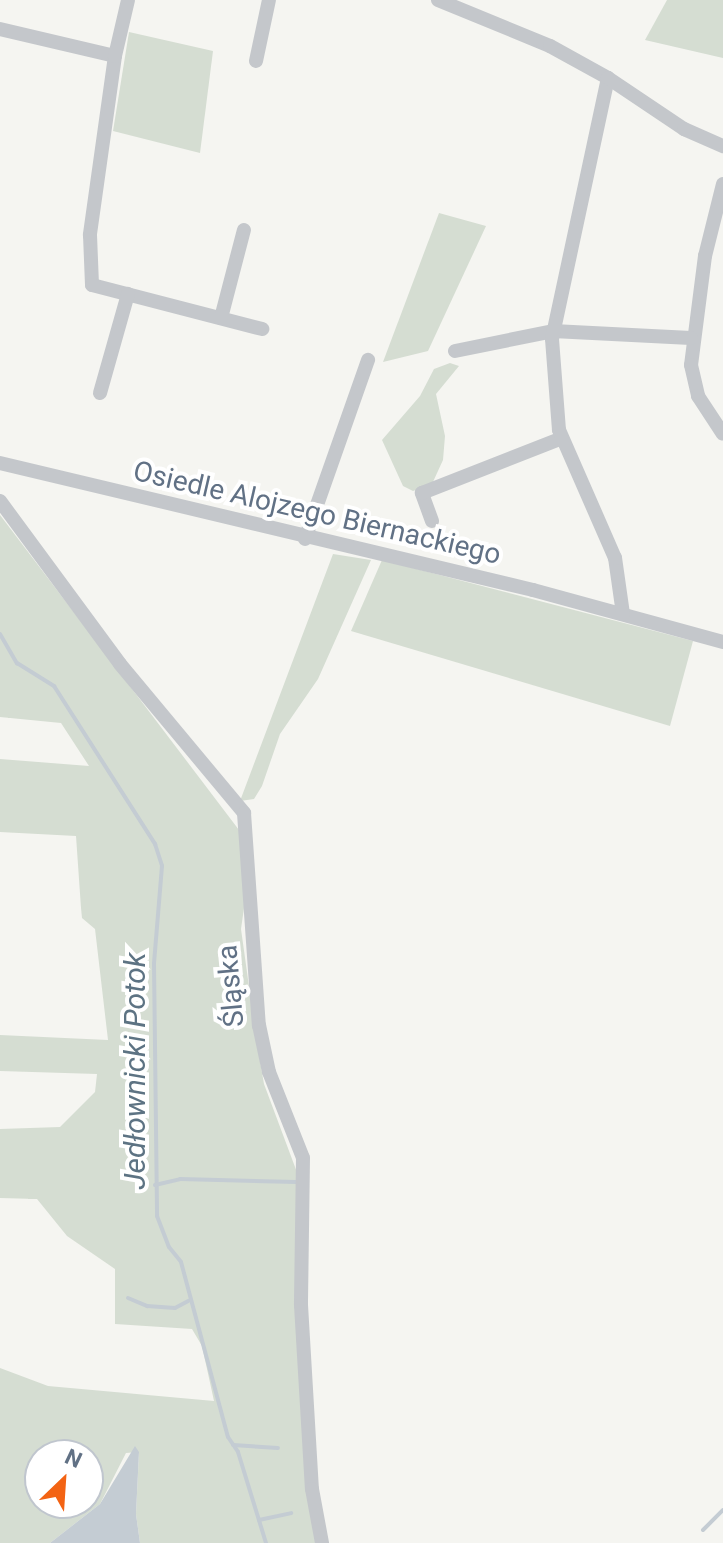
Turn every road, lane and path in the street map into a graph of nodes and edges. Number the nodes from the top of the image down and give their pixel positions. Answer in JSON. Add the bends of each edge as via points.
{"nodes":[{"id":1,"x":128,"y":0,"type":"edge"},
{"id":2,"x":269,"y":0,"type":"edge"},
{"id":3,"x":438,"y":0,"type":"edge"},
{"id":4,"x":0,"y":29,"type":"edge"},
{"id":5,"x":115,"y":56,"type":"junction"},
{"id":6,"x":256,"y":61,"type":"dead end"},
{"id":7,"x":608,"y":78,"type":"junction"},
{"id":8,"x":723,"y":146,"type":"edge"},
{"id":9,"x":723,"y":184,"type":"edge"},
{"id":10,"x":244,"y":230,"type":"dead end"},
{"id":11,"x":128,"y":294,"type":"junction"},
{"id":12,"x":221,"y":318,"type":"junction"},
{"id":13,"x":262,"y":329,"type":"dead end"},
{"id":14,"x":553,"y":331,"type":"junction"},
{"id":15,"x":691,"y":338,"type":"junction"},
{"id":16,"x":455,"y":351,"type":"dead end"},
{"id":17,"x":368,"y":360,"type":"dead end"},
{"id":18,"x":100,"y":393,"type":"dead end"},
{"id":19,"x":723,"y":434,"type":"edge"},
{"id":20,"x":562,"y":438,"type":"junction"},
{"id":21,"x":0,"y":463,"type":"edge"},
{"id":22,"x":0,"y":501,"type":"edge"},
{"id":23,"x":432,"y":521,"type":"dead end"},
{"id":24,"x":305,"y":539,"type":"junction"},
{"id":25,"x":623,"y":614,"type":"junction"},
{"id":26,"x":723,"y":642,"type":"edge"},
{"id":27,"x":322,"y":1543,"type":"edge"}],
"edges":[{"from":1,"to":5,"type":"street"},
{"from":2,"to":6,"type":"street"},
{"from":3,"to":7,"type":"street","via":[[550,46]]},
{"from":4,"to":5,"type":"street"},
{"from":5,"to":11,"type":"street","via":[[90,235],[92,285]]},
{"from":7,"to":8,"type":"street","via":[[684,129]]},
{"from":7,"to":14,"type":"street"},
{"from":9,"to":15,"type":"street"},
{"from":10,"to":12,"type":"street"},
{"from":11,"to":12,"type":"street"},
{"from":11,"to":18,"type":"street"},
{"from":12,"to":13,"type":"street"},
{"from":14,"to":15,"type":"street"},
{"from":14,"to":16,"type":"street"},
{"from":14,"to":20,"type":"street"},
{"from":15,"to":19,"type":"street","via":[[698,396]]},
{"from":17,"to":24,"type":"street"},
{"from":20,"to":23,"type":"street","name":"Osiedle Alojzego Biernackiego","via":[[422,493]]},
{"from":20,"to":25,"type":"street","via":[[615,558]]},
{"from":21,"to":24,"type":"street","name":"Osiedle Alojzego Biernackiego"},
{"from":22,"to":27,"type":"street","name":"Śląska","via":[[120,664],[244,813],[259,1025],[269,1072],[303,1158],[301,1305],[312,1489]]},
{"from":24,"to":25,"type":"street","name":"Osiedle Alojzego Biernackiego"},
{"from":25,"to":26,"type":"street","name":"Osiedle Alojzego Biernackiego"}]}
